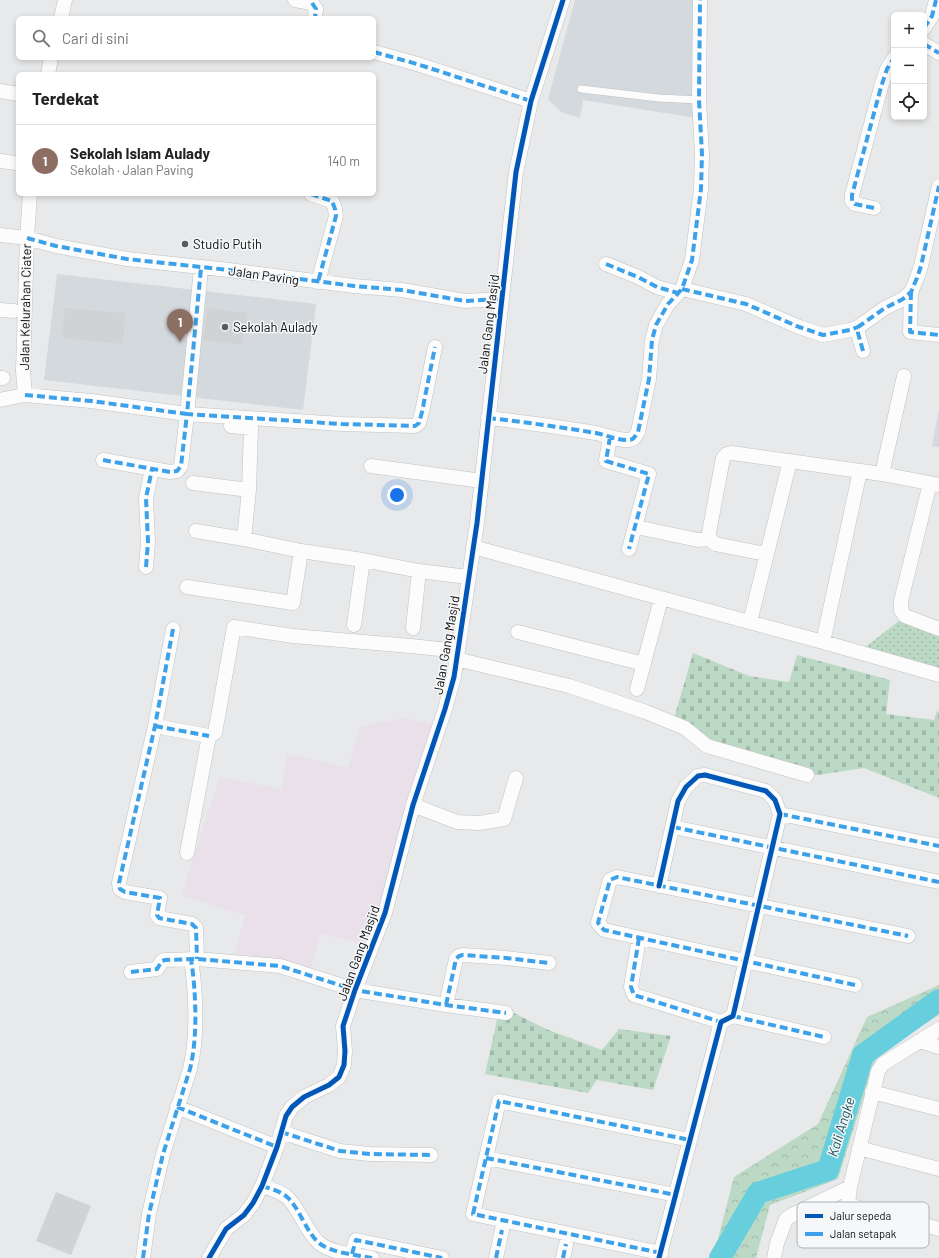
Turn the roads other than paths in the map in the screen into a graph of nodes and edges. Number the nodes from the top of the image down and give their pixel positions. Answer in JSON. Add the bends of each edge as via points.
{"nodes":[{"id":1,"x":65,"y":0,"type":"edge"},
{"id":2,"x":296,"y":0,"type":"edge"},
{"id":3,"x":563,"y":0,"type":"edge"},
{"id":4,"x":700,"y":0,"type":"edge"},
{"id":5,"x":936,"y":0,"type":"edge"},
{"id":6,"x":61,"y":16,"type":"edge"},
{"id":7,"x":315,"y":16,"type":"edge"},
{"id":8,"x":927,"y":24,"type":"edge"},
{"id":9,"x":927,"y":46,"type":"edge"},
{"id":10,"x":376,"y":53,"type":"edge"},
{"id":11,"x":939,"y":53,"type":"edge"},
{"id":12,"x":51,"y":60,"type":"edge"},
{"id":13,"x":891,"y":63,"type":"edge"},
{"id":14,"x":48,"y":72,"type":"edge"},
{"id":15,"x":582,"y":89,"type":"dead end"},
{"id":16,"x":0,"y":91,"type":"edge"},
{"id":17,"x":16,"y":94,"type":"edge"},
{"id":18,"x":699,"y":100,"type":"junction"},
{"id":19,"x":530,"y":101,"type":"junction"},
{"id":20,"x":0,"y":161,"type":"edge"},
{"id":21,"x":16,"y":163,"type":"dead end"},
{"id":22,"x":939,"y":186,"type":"edge"},
{"id":23,"x":30,"y":196,"type":"edge"},
{"id":24,"x":317,"y":196,"type":"edge"},
{"id":25,"x":874,"y":208,"type":"dead end"},
{"id":26,"x":0,"y":235,"type":"edge"},
{"id":27,"x":27,"y":238,"type":"junction"},
{"id":28,"x":606,"y":264,"type":"dead end"},
{"id":29,"x":201,"y":268,"type":"junction"},
{"id":30,"x":318,"y":282,"type":"junction"},
{"id":31,"x":680,"y":291,"type":"junction"},
{"id":32,"x":910,"y":292,"type":"junction"},
{"id":33,"x":502,"y":299,"type":"junction"},
{"id":34,"x":858,"y":327,"type":"junction"},
{"id":35,"x":939,"y":335,"type":"edge"},
{"id":36,"x":435,"y":347,"type":"dead end"},
{"id":37,"x":863,"y":351,"type":"dead end"},
{"id":38,"x":904,"y":376,"type":"dead end"},
{"id":39,"x":25,"y":395,"type":"junction"},
{"id":40,"x":0,"y":400,"type":"edge"},
{"id":41,"x":187,"y":414,"type":"junction"},
{"id":42,"x":488,"y":418,"type":"junction"},
{"id":43,"x":198,"y":422,"type":"dead end"},
{"id":44,"x":610,"y":437,"type":"junction"},
{"id":45,"x":103,"y":460,"type":"dead end"},
{"id":46,"x":790,"y":461,"type":"junction"},
{"id":47,"x":371,"y":466,"type":"dead end"},
{"id":48,"x":152,"y":469,"type":"junction"},
{"id":49,"x":860,"y":471,"type":"junction"},
{"id":50,"x":882,"y":474,"type":"junction"},
{"id":51,"x":482,"y":481,"type":"junction"},
{"id":52,"x":193,"y":483,"type":"dead end"},
{"id":53,"x":934,"y":484,"type":"edge"},
{"id":54,"x":249,"y":490,"type":"junction"},
{"id":55,"x":641,"y":528,"type":"dead end"},
{"id":56,"x":196,"y":531,"type":"dead end"},
{"id":57,"x":244,"y":539,"type":"junction"},
{"id":58,"x":710,"y":539,"type":"junction"},
{"id":59,"x":473,"y":547,"type":"junction"},
{"id":60,"x":629,"y":549,"type":"dead end"},
{"id":61,"x":301,"y":551,"type":"junction"},
{"id":62,"x":766,"y":554,"type":"junction"},
{"id":63,"x":363,"y":560,"type":"junction"},
{"id":64,"x":146,"y":567,"type":"dead end"},
{"id":65,"x":419,"y":571,"type":"junction"},
{"id":66,"x":468,"y":577,"type":"junction"},
{"id":67,"x":187,"y":587,"type":"dead end"},
{"id":68,"x":660,"y":598,"type":"junction"},
{"id":69,"x":750,"y":622,"type":"junction"},
{"id":70,"x":354,"y":625,"type":"dead end"},
{"id":71,"x":413,"y":628,"type":"dead end"},
{"id":72,"x":172,"y":629,"type":"dead end"},
{"id":73,"x":939,"y":629,"type":"edge"},
{"id":74,"x":518,"y":632,"type":"dead end"},
{"id":75,"x":823,"y":642,"type":"junction"},
{"id":76,"x":457,"y":655,"type":"junction"},
{"id":77,"x":644,"y":664,"type":"junction"},
{"id":78,"x":939,"y":674,"type":"edge"},
{"id":79,"x":637,"y":689,"type":"dead end"},
{"id":80,"x":155,"y":726,"type":"junction"},
{"id":81,"x":209,"y":736,"type":"junction"},
{"id":82,"x":807,"y":775,"type":"dead end"},
{"id":83,"x":516,"y":778,"type":"dead end"},
{"id":84,"x":413,"y":804,"type":"junction"},
{"id":85,"x":780,"y":814,"type":"junction"},
{"id":86,"x":672,"y":827,"type":"junction"},
{"id":87,"x":939,"y":846,"type":"edge"},
{"id":88,"x":772,"y":848,"type":"junction"},
{"id":89,"x":187,"y":853,"type":"dead end"},
{"id":90,"x":939,"y":882,"type":"edge"},
{"id":91,"x":660,"y":886,"type":"junction"},
{"id":92,"x":758,"y":906,"type":"junction"},
{"id":93,"x":908,"y":936,"type":"dead end"},
{"id":94,"x":639,"y":938,"type":"junction"},
{"id":95,"x":194,"y":959,"type":"junction"},
{"id":96,"x":746,"y":961,"type":"junction"},
{"id":97,"x":549,"y":963,"type":"dead end"},
{"id":98,"x":131,"y":972,"type":"dead end"},
{"id":99,"x":855,"y":985,"type":"dead end"},
{"id":100,"x":355,"y":990,"type":"junction"},
{"id":101,"x":446,"y":1005,"type":"junction"},
{"id":102,"x":506,"y":1013,"type":"dead end"},
{"id":103,"x":727,"y":1019,"type":"junction"},
{"id":104,"x":939,"y":1029,"type":"edge"},
{"id":105,"x":824,"y":1037,"type":"dead end"},
{"id":106,"x":919,"y":1041,"type":"junction"},
{"id":107,"x":939,"y":1047,"type":"edge"},
{"id":108,"x":872,"y":1092,"type":"junction"},
{"id":109,"x":178,"y":1106,"type":"junction"},
{"id":110,"x":939,"y":1109,"type":"edge"},
{"id":111,"x":281,"y":1132,"type":"junction"},
{"id":112,"x":690,"y":1140,"type":"junction"},
{"id":113,"x":278,"y":1147,"type":"junction"},
{"id":114,"x":859,"y":1148,"type":"junction"},
{"id":115,"x":431,"y":1155,"type":"dead end"},
{"id":116,"x":486,"y":1158,"type":"junction"},
{"id":117,"x":939,"y":1168,"type":"edge"},
{"id":118,"x":262,"y":1186,"type":"junction"},
{"id":119,"x":850,"y":1187,"type":"junction"},
{"id":120,"x":676,"y":1195,"type":"junction"},
{"id":121,"x":820,"y":1202,"type":"edge"},
{"id":122,"x":848,"y":1202,"type":"edge"},
{"id":123,"x":797,"y":1214,"type":"edge"},
{"id":124,"x":929,"y":1226,"type":"edge"},
{"id":125,"x":939,"y":1229,"type":"edge"},
{"id":126,"x":502,"y":1230,"type":"dead end"},
{"id":127,"x":566,"y":1244,"type":"dead end"},
{"id":128,"x":352,"y":1254,"type":"junction"},
{"id":129,"x":660,"y":1256,"type":"edge"},
{"id":130,"x":143,"y":1258,"type":"edge"},
{"id":131,"x":209,"y":1258,"type":"edge"},
{"id":132,"x":372,"y":1258,"type":"edge"},
{"id":133,"x":442,"y":1258,"type":"edge"},
{"id":134,"x":496,"y":1258,"type":"edge"},
{"id":135,"x":563,"y":1258,"type":"edge"},
{"id":136,"x":774,"y":1258,"type":"edge"}],
"edges":[{"from":1,"to":6,"type":"street"},
{"from":2,"to":7,"type":"street","via":[[312,3],[316,9]]},
{"from":3,"to":19,"type":"street","name":"Jalan Gang Masjid"},
{"from":4,"to":18,"type":"street"},
{"from":5,"to":8,"type":"street"},
{"from":9,"to":11,"type":"street"},
{"from":10,"to":19,"type":"street"},
{"from":12,"to":14,"type":"street"},
{"from":13,"to":25,"type":"street","via":[[881,87],[852,195],[852,201],[856,204]]},
{"from":15,"to":18,"type":"lane"},
{"from":16,"to":17,"type":"street"},
{"from":18,"to":31,"type":"street","via":[[701,189],[692,260]]},
{"from":19,"to":33,"type":"street","name":"Jalan Gang Masjid","via":[[516,172]]},
{"from":20,"to":21,"type":"street"},
{"from":22,"to":32,"type":"street","via":[[919,272]]},
{"from":23,"to":27,"type":"street","name":"Jalan Kelurahan Ciater"},
{"from":24,"to":30,"type":"street","via":[[332,201],[336,216]]},
{"from":26,"to":27,"type":"street","name":"Jalan Paving"},
{"from":27,"to":29,"type":"street","name":"Jalan Paving","via":[[127,259]]},
{"from":27,"to":39,"type":"street","name":"Jalan Kelurahan Ciater","via":[[23,371]]},
{"from":28,"to":31,"type":"street","via":[[657,287]]},
{"from":29,"to":30,"type":"street","name":"Jalan Paving"},
{"from":29,"to":41,"type":"street"},
{"from":30,"to":33,"type":"street","name":"Jalan Paving","via":[[402,290],[465,301]]},
{"from":31,"to":34,"type":"street","via":[[746,304],[823,335]]},
{"from":31,"to":44,"type":"street","via":[[668,304],[656,325],[638,432],[631,440]]},
{"from":32,"to":34,"type":"street"},
{"from":32,"to":35,"type":"street","via":[[910,332]]},
{"from":33,"to":42,"type":"street","name":"Jalan Gang Masjid"},
{"from":34,"to":37,"type":"street"},
{"from":36,"to":41,"type":"street","via":[[422,412],[419,423],[415,426]]},
{"from":38,"to":50,"type":"street"},
{"from":39,"to":40,"type":"street"},
{"from":39,"to":41,"type":"street"},
{"from":41,"to":48,"type":"street","via":[[180,469],[170,472]]},
{"from":42,"to":44,"type":"street"},
{"from":42,"to":51,"type":"street","name":"Jalan Gang Masjid"},
{"from":43,"to":54,"type":"street","via":[[251,428]]},
{"from":44,"to":60,"type":"street","via":[[606,461],[649,474]]},
{"from":45,"to":48,"type":"street"},
{"from":46,"to":49,"type":"street"},
{"from":46,"to":58,"type":"street","via":[[727,454],[723,458],[708,533]]},
{"from":46,"to":62,"type":"street"},
{"from":47,"to":51,"type":"street"},
{"from":48,"to":64,"type":"street","via":[[146,498]]},
{"from":49,"to":50,"type":"street"},
{"from":49,"to":75,"type":"street"},
{"from":50,"to":53,"type":"street"},
{"from":51,"to":59,"type":"street","name":"Jalan Gang Masjid"},
{"from":52,"to":54,"type":"street"},
{"from":53,"to":73,"type":"street","via":[[901,601],[901,610],[905,616]]},
{"from":54,"to":57,"type":"street"},
{"from":55,"to":58,"type":"street","via":[[698,540]]},
{"from":56,"to":57,"type":"street"},
{"from":57,"to":61,"type":"street"},
{"from":58,"to":62,"type":"street","via":[[714,544]]},
{"from":59,"to":66,"type":"street","name":"Jalan Gang Masjid"},
{"from":59,"to":68,"type":"street"},
{"from":61,"to":63,"type":"street"},
{"from":61,"to":67,"type":"street","via":[[293,604]]},
{"from":62,"to":69,"type":"street"},
{"from":63,"to":65,"type":"street"},
{"from":63,"to":70,"type":"street"},
{"from":65,"to":66,"type":"street"},
{"from":65,"to":71,"type":"street"},
{"from":66,"to":76,"type":"street","name":"Jalan Gang Masjid"},
{"from":68,"to":69,"type":"street"},
{"from":68,"to":77,"type":"street"},
{"from":69,"to":75,"type":"street"},
{"from":72,"to":80,"type":"street"},
{"from":74,"to":77,"type":"street"},
{"from":75,"to":78,"type":"street"},
{"from":76,"to":81,"type":"street","via":[[410,646],[293,636],[234,627],[215,733]]},
{"from":76,"to":82,"type":"street","via":[[569,686],[646,712],[685,728],[707,746]]},
{"from":76,"to":84,"type":"street","name":"Jalan Gang Masjid","via":[[445,709]]},
{"from":77,"to":79,"type":"street"},
{"from":80,"to":81,"type":"street"},
{"from":80,"to":95,"type":"street","via":[[119,883],[120,889],[160,898],[157,912],[160,918],[192,924],[196,928]]},
{"from":81,"to":89,"type":"street"},
{"from":83,"to":84,"type":"street","via":[[504,819],[479,823],[458,822]]},
{"from":84,"to":100,"type":"street","name":"Jalan Gang Masjid","via":[[385,913]]},
{"from":85,"to":86,"type":"street","via":[[774,800],[766,791],[705,775],[698,776],[686,787],[678,801]]},
{"from":85,"to":87,"type":"street"},
{"from":85,"to":88,"type":"street"},
{"from":86,"to":88,"type":"street"},
{"from":86,"to":91,"type":"street"},
{"from":88,"to":90,"type":"street"},
{"from":88,"to":92,"type":"street"},
{"from":91,"to":92,"type":"street"},
{"from":91,"to":94,"type":"street","via":[[617,877],[610,880],[598,923],[604,930]]},
{"from":92,"to":93,"type":"street"},
{"from":92,"to":96,"type":"street"},
{"from":94,"to":96,"type":"street"},
{"from":94,"to":103,"type":"street","via":[[630,987],[634,995]]},
{"from":95,"to":98,"type":"street","via":[[164,960],[157,969]]},
{"from":95,"to":100,"type":"street","via":[[280,966]]},
{"from":95,"to":109,"type":"street","via":[[196,1009],[192,1056]]},
{"from":96,"to":99,"type":"street"},
{"from":96,"to":103,"type":"street"},
{"from":97,"to":101,"type":"street","via":[[459,956],[456,959]]},
{"from":100,"to":101,"type":"street"},
{"from":100,"to":111,"type":"street","name":"Jalan Gang Masjid","via":[[344,1026],[344,1064],[339,1076],[329,1085],[304,1097],[292,1107]]},
{"from":101,"to":102,"type":"street"},
{"from":103,"to":105,"type":"street"},
{"from":103,"to":112,"type":"street"},
{"from":104,"to":106,"type":"street"},
{"from":106,"to":107,"type":"street"},
{"from":106,"to":108,"type":"street","via":[[883,1064],[878,1071]]},
{"from":108,"to":110,"type":"street"},
{"from":108,"to":114,"type":"street"},
{"from":109,"to":113,"type":"street"},
{"from":109,"to":130,"type":"street","via":[[151,1206]]},
{"from":111,"to":113,"type":"street","name":"Jalan Gang Masjid"},
{"from":111,"to":115,"type":"street","via":[[340,1151]]},
{"from":112,"to":116,"type":"street","via":[[499,1101]]},
{"from":112,"to":120,"type":"street"},
{"from":113,"to":118,"type":"street","name":"Jalan Gang Masjid"},
{"from":114,"to":117,"type":"street"},
{"from":114,"to":119,"type":"street"},
{"from":116,"to":120,"type":"street"},
{"from":116,"to":129,"type":"street","via":[[473,1214]]},
{"from":118,"to":128,"type":"street","via":[[289,1198],[319,1243],[330,1249]]},
{"from":118,"to":131,"type":"street","name":"Jalan Gang Masjid","via":[[244,1215],[226,1229]]},
{"from":119,"to":121,"type":"street"},
{"from":119,"to":122,"type":"street"},
{"from":120,"to":129,"type":"street"},
{"from":123,"to":136,"type":"street","via":[[786,1219]]},
{"from":124,"to":125,"type":"street"},
{"from":126,"to":134,"type":"street"},
{"from":127,"to":135,"type":"street"},
{"from":128,"to":132,"type":"street"},
{"from":128,"to":133,"type":"street","via":[[356,1240]]}]}
